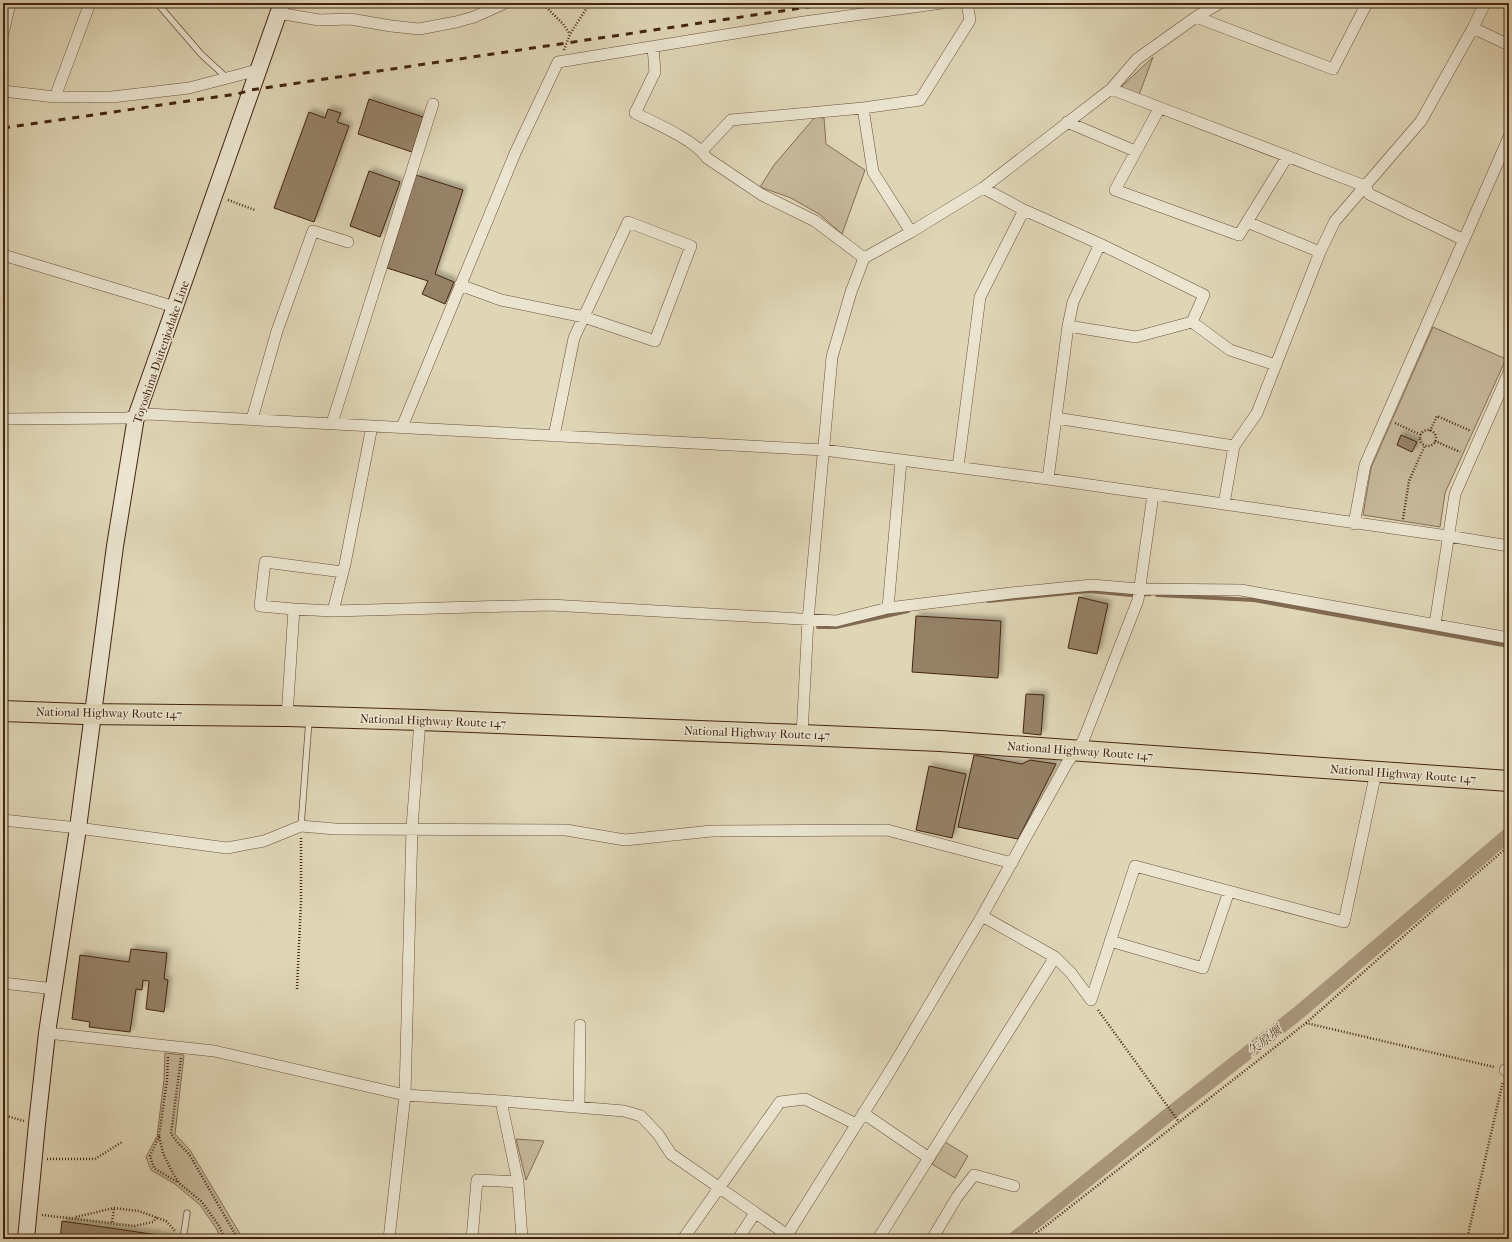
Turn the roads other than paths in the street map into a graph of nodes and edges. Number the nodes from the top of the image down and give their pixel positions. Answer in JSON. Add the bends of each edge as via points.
{"nodes":[{"id":1,"x":10,"y":3,"type":"edge"},
{"id":2,"x":90,"y":3,"type":"edge"},
{"id":3,"x":157,"y":3,"type":"edge"},
{"id":4,"x":505,"y":3,"type":"edge"},
{"id":5,"x":942,"y":3,"type":"edge"},
{"id":6,"x":967,"y":3,"type":"edge"},
{"id":7,"x":1220,"y":3,"type":"edge"},
{"id":8,"x":1367,"y":3,"type":"edge"},
{"id":9,"x":1485,"y":3,"type":"edge"},
{"id":10,"x":280,"y":8,"type":"edge"},
{"id":11,"x":1196,"y":17,"type":"junction"},
{"id":12,"x":1473,"y":28,"type":"junction"},
{"id":13,"x":3,"y":34,"type":"edge"},
{"id":14,"x":1509,"y":45,"type":"edge"},
{"id":15,"x":653,"y":47,"type":"junction"},
{"id":16,"x":258,"y":70,"type":"junction"},
{"id":17,"x":227,"y":79,"type":"junction"},
{"id":18,"x":1111,"y":89,"type":"junction"},
{"id":19,"x":3,"y":91,"type":"edge"},
{"id":20,"x":55,"y":97,"type":"junction"},
{"id":21,"x":433,"y":104,"type":"dead end"},
{"id":22,"x":863,"y":108,"type":"junction"},
{"id":23,"x":1160,"y":109,"type":"junction"},
{"id":24,"x":1068,"y":122,"type":"junction"},
{"id":25,"x":1509,"y":137,"type":"edge"},
{"id":26,"x":702,"y":151,"type":"junction"},
{"id":27,"x":1135,"y":151,"type":"junction"},
{"id":28,"x":1286,"y":157,"type":"junction"},
{"id":29,"x":1365,"y":186,"type":"junction"},
{"id":30,"x":983,"y":188,"type":"junction"},
{"id":31,"x":1024,"y":210,"type":"junction"},
{"id":32,"x":1247,"y":222,"type":"junction"},
{"id":33,"x":911,"y":232,"type":"junction"},
{"id":34,"x":1464,"y":240,"type":"junction"},
{"id":35,"x":348,"y":242,"type":"dead end"},
{"id":36,"x":1100,"y":244,"type":"junction"},
{"id":37,"x":1320,"y":252,"type":"junction"},
{"id":38,"x":3,"y":255,"type":"edge"},
{"id":39,"x":864,"y":258,"type":"junction"},
{"id":40,"x":460,"y":285,"type":"junction"},
{"id":41,"x":175,"y":307,"type":"junction"},
{"id":42,"x":584,"y":317,"type":"junction"},
{"id":43,"x":1192,"y":322,"type":"junction"},
{"id":44,"x":1068,"y":326,"type":"junction"},
{"id":45,"x":1276,"y":365,"type":"junction"},
{"id":46,"x":1509,"y":372,"type":"edge"},
{"id":47,"x":136,"y":417,"type":"junction"},
{"id":48,"x":1056,"y":418,"type":"junction"},
{"id":49,"x":3,"y":419,"type":"edge"},
{"id":50,"x":252,"y":420,"type":"junction"},
{"id":51,"x":332,"y":423,"type":"junction"},
{"id":52,"x":372,"y":426,"type":"junction"},
{"id":53,"x":402,"y":427,"type":"junction"},
{"id":54,"x":554,"y":436,"type":"junction"},
{"id":55,"x":1234,"y":446,"type":"junction"},
{"id":56,"x":824,"y":450,"type":"junction"},
{"id":57,"x":901,"y":461,"type":"junction"},
{"id":58,"x":958,"y":467,"type":"junction"},
{"id":59,"x":1048,"y":479,"type":"junction"},
{"id":60,"x":1154,"y":495,"type":"junction"},
{"id":61,"x":1224,"y":504,"type":"junction"},
{"id":62,"x":1354,"y":524,"type":"junction"},
{"id":63,"x":1448,"y":536,"type":"junction"},
{"id":64,"x":1509,"y":546,"type":"edge"},
{"id":65,"x":343,"y":572,"type":"junction"},
{"id":66,"x":1139,"y":589,"type":"junction"},
{"id":67,"x":888,"y":608,"type":"junction"},
{"id":68,"x":294,"y":610,"type":"junction"},
{"id":69,"x":333,"y":611,"type":"junction"},
{"id":70,"x":808,"y":620,"type":"junction"},
{"id":71,"x":1435,"y":624,"type":"junction"},
{"id":72,"x":1509,"y":638,"type":"edge"},
{"id":73,"x":3,"y":711,"type":"edge"},
{"id":74,"x":93,"y":714,"type":"junction"},
{"id":75,"x":287,"y":716,"type":"junction"},
{"id":76,"x":309,"y":717,"type":"junction"},
{"id":77,"x":420,"y":720,"type":"junction"},
{"id":78,"x":802,"y":734,"type":"junction"},
{"id":79,"x":1075,"y":751,"type":"junction"},
{"id":80,"x":1376,"y":772,"type":"junction"},
{"id":81,"x":1509,"y":781,"type":"edge"},
{"id":82,"x":3,"y":820,"type":"edge"},
{"id":83,"x":301,"y":826,"type":"junction"},
{"id":84,"x":78,"y":828,"type":"junction"},
{"id":85,"x":412,"y":828,"type":"junction"},
{"id":86,"x":1012,"y":863,"type":"junction"},
{"id":87,"x":1229,"y":891,"type":"junction"},
{"id":88,"x":982,"y":916,"type":"junction"},
{"id":89,"x":1110,"y":941,"type":"junction"},
{"id":90,"x":1055,"y":957,"type":"junction"},
{"id":91,"x":3,"y":983,"type":"edge"},
{"id":92,"x":54,"y":989,"type":"junction"},
{"id":93,"x":580,"y":1025,"type":"dead end"},
{"id":94,"x":48,"y":1034,"type":"junction"},
{"id":95,"x":406,"y":1095,"type":"junction"},
{"id":96,"x":501,"y":1101,"type":"junction"},
{"id":97,"x":579,"y":1107,"type":"junction"},
{"id":98,"x":864,"y":1112,"type":"junction"},
{"id":99,"x":856,"y":1124,"type":"junction"},
{"id":100,"x":930,"y":1158,"type":"junction"},
{"id":101,"x":518,"y":1182,"type":"junction"},
{"id":102,"x":1014,"y":1186,"type":"dead end"},
{"id":103,"x":720,"y":1189,"type":"junction"},
{"id":104,"x":187,"y":1213,"type":"dead end"},
{"id":105,"x":755,"y":1213,"type":"junction"},
{"id":106,"x":790,"y":1237,"type":"edge"},
{"id":107,"x":26,"y":1239,"type":"edge"},
{"id":108,"x":183,"y":1239,"type":"edge"},
{"id":109,"x":389,"y":1239,"type":"edge"},
{"id":110,"x":472,"y":1239,"type":"edge"},
{"id":111,"x":522,"y":1239,"type":"edge"},
{"id":112,"x":683,"y":1239,"type":"edge"},
{"id":113,"x":738,"y":1239,"type":"edge"},
{"id":114,"x":878,"y":1239,"type":"edge"},
{"id":115,"x":932,"y":1239,"type":"edge"}],
"edges":[{"from":1,"to":13,"type":"street"},
{"from":2,"to":20,"type":"street"},
{"from":3,"to":17,"type":"lane","via":[[201,54]]},
{"from":4,"to":10,"type":"street","via":[[474,17],[420,29],[350,19],[319,20]]},
{"from":5,"to":15,"type":"street"},
{"from":6,"to":22,"type":"street","via":[[970,20],[920,100]]},
{"from":7,"to":11,"type":"street"},
{"from":8,"to":11,"type":"street","via":[[1333,69]]},
{"from":9,"to":12,"type":"street"},
{"from":10,"to":16,"type":"main road","name":"Toyoshina-Daitenjodake Line"},
{"from":11,"to":18,"type":"street","via":[[1138,59]]},
{"from":12,"to":14,"type":"street"},
{"from":12,"to":29,"type":"street","via":[[1421,121]]},
{"from":15,"to":26,"type":"street","via":[[654,72],[635,113]]},
{"from":15,"to":40,"type":"street","via":[[558,62],[516,151]]},
{"from":16,"to":17,"type":"street"},
{"from":16,"to":41,"type":"main road","name":"Toyoshina-Daitenjodake Line"},
{"from":17,"to":20,"type":"street","via":[[189,88],[112,97]]},
{"from":18,"to":23,"type":"street"},
{"from":18,"to":24,"type":"street"},
{"from":19,"to":20,"type":"street"},
{"from":21,"to":51,"type":"street"},
{"from":22,"to":26,"type":"street","via":[[731,120]]},
{"from":22,"to":33,"type":"street","via":[[873,172]]},
{"from":23,"to":27,"type":"street"},
{"from":23,"to":28,"type":"street"},
{"from":24,"to":27,"type":"street"},
{"from":24,"to":30,"type":"street"},
{"from":25,"to":34,"type":"street"},
{"from":26,"to":39,"type":"street","via":[[707,158],[762,195],[815,221]]},
{"from":27,"to":32,"type":"street","via":[[1115,190],[1239,235]]},
{"from":28,"to":29,"type":"street"},
{"from":28,"to":32,"type":"street"},
{"from":29,"to":34,"type":"street","via":[[1369,194]]},
{"from":29,"to":37,"type":"street","via":[[1335,222]]},
{"from":30,"to":31,"type":"street"},
{"from":30,"to":33,"type":"street"},
{"from":31,"to":36,"type":"street"},
{"from":31,"to":58,"type":"street","via":[[980,297]]},
{"from":32,"to":37,"type":"street"},
{"from":33,"to":39,"type":"street"},
{"from":34,"to":62,"type":"street","via":[[1365,465]]},
{"from":35,"to":50,"type":"street","via":[[313,231],[277,331]]},
{"from":36,"to":43,"type":"street","via":[[1204,295]]},
{"from":36,"to":44,"type":"street","via":[[1075,296]]},
{"from":37,"to":45,"type":"street"},
{"from":38,"to":41,"type":"street"},
{"from":39,"to":56,"type":"street","via":[[851,292],[832,358]]},
{"from":40,"to":42,"type":"street","via":[[501,300]]},
{"from":40,"to":53,"type":"street"},
{"from":41,"to":47,"type":"main road","name":"Toyoshina-Daitenjodake Line"},
{"from":42,"to":42,"type":"street","via":[[628,222],[691,246],[655,341]]},
{"from":42,"to":54,"type":"street","via":[[574,338]]},
{"from":43,"to":44,"type":"street","via":[[1136,337]]},
{"from":43,"to":45,"type":"street","via":[[1230,350]]},
{"from":44,"to":48,"type":"street"},
{"from":45,"to":55,"type":"street","via":[[1257,413]]},
{"from":46,"to":63,"type":"street","via":[[1455,494]]},
{"from":47,"to":49,"type":"street"},
{"from":47,"to":50,"type":"street","via":[[147,414]]},
{"from":47,"to":74,"type":"main road","name":"Toyoshina-Daitenjodake Line"},
{"from":48,"to":55,"type":"street"},
{"from":48,"to":59,"type":"street"},
{"from":50,"to":51,"type":"street"},
{"from":51,"to":52,"type":"street"},
{"from":52,"to":53,"type":"street"},
{"from":52,"to":65,"type":"street"},
{"from":53,"to":54,"type":"street"},
{"from":54,"to":56,"type":"street"},
{"from":55,"to":61,"type":"street"},
{"from":56,"to":57,"type":"street"},
{"from":56,"to":70,"type":"street"},
{"from":57,"to":58,"type":"street"},
{"from":57,"to":67,"type":"street"},
{"from":58,"to":59,"type":"street"},
{"from":59,"to":60,"type":"street"},
{"from":60,"to":61,"type":"street"},
{"from":60,"to":66,"type":"street"},
{"from":61,"to":62,"type":"street"},
{"from":62,"to":63,"type":"street"},
{"from":63,"to":64,"type":"street"},
{"from":63,"to":71,"type":"street"},
{"from":65,"to":68,"type":"street","via":[[265,562],[260,606]]},
{"from":65,"to":69,"type":"street"},
{"from":66,"to":67,"type":"street","via":[[1092,585]]},
{"from":66,"to":71,"type":"street","via":[[1241,590]]},
{"from":66,"to":79,"type":"street","via":[[1138,600],[1083,741]]},
{"from":67,"to":70,"type":"street","via":[[836,621]]},
{"from":68,"to":69,"type":"street"},
{"from":68,"to":75,"type":"street"},
{"from":69,"to":70,"type":"street","via":[[550,605]]},
{"from":70,"to":78,"type":"street"},
{"from":71,"to":72,"type":"street"},
{"from":73,"to":74,"type":"highway","name":"National Highway Route 147"},
{"from":74,"to":75,"type":"highway","name":"National Highway Route 147"},
{"from":74,"to":84,"type":"main road","name":"Toyoshina-Daitenjodake Line"},
{"from":75,"to":76,"type":"highway","name":"National Highway Route 147"},
{"from":76,"to":77,"type":"highway","name":"National Highway Route 147"},
{"from":76,"to":83,"type":"lane"},
{"from":77,"to":78,"type":"highway","name":"National Highway Route 147"},
{"from":77,"to":85,"type":"street"},
{"from":78,"to":79,"type":"highway","name":"National Highway Route 147"},
{"from":79,"to":80,"type":"highway","name":"National Highway Route 147"},
{"from":79,"to":86,"type":"street"},
{"from":80,"to":81,"type":"highway","name":"National Highway Route 147"},
{"from":80,"to":87,"type":"street","via":[[1344,922]]},
{"from":82,"to":84,"type":"street"},
{"from":83,"to":84,"type":"street","via":[[264,841],[227,848]]},
{"from":83,"to":85,"type":"street","via":[[335,829]]},
{"from":84,"to":92,"type":"main road","name":"Toyoshina-Daitenjodake Line"},
{"from":85,"to":86,"type":"street","via":[[566,830],[625,840],[712,831],[887,830]]},
{"from":85,"to":95,"type":"street"},
{"from":86,"to":88,"type":"street"},
{"from":87,"to":89,"type":"street","via":[[1135,866]]},
{"from":87,"to":89,"type":"street","via":[[1203,968]]},
{"from":88,"to":90,"type":"street"},
{"from":88,"to":98,"type":"street"},
{"from":89,"to":90,"type":"street","via":[[1090,1000],[1071,973]]},
{"from":90,"to":100,"type":"street"},
{"from":91,"to":92,"type":"street"},
{"from":92,"to":94,"type":"main road","name":"Toyoshina-Daitenjodake Line"},
{"from":93,"to":97,"type":"street"},
{"from":94,"to":95,"type":"street","via":[[214,1051]]},
{"from":94,"to":107,"type":"main road","name":"Toyoshina-Daitenjodake Line"},
{"from":95,"to":96,"type":"street"},
{"from":95,"to":109,"type":"street"},
{"from":96,"to":97,"type":"street"},
{"from":96,"to":101,"type":"street"},
{"from":97,"to":103,"type":"street","via":[[624,1111],[641,1116],[658,1134],[671,1154]]},
{"from":98,"to":99,"type":"street"},
{"from":98,"to":100,"type":"street"},
{"from":99,"to":103,"type":"street","via":[[805,1099],[780,1102]]},
{"from":99,"to":106,"type":"street"},
{"from":100,"to":114,"type":"street"},
{"from":101,"to":110,"type":"street","via":[[477,1180]]},
{"from":101,"to":111,"type":"street"},
{"from":102,"to":115,"type":"street","via":[[974,1175],[957,1197]]},
{"from":103,"to":105,"type":"street"},
{"from":103,"to":112,"type":"street"},
{"from":104,"to":108,"type":"lane"},
{"from":105,"to":106,"type":"street"},
{"from":105,"to":113,"type":"street"}]}
